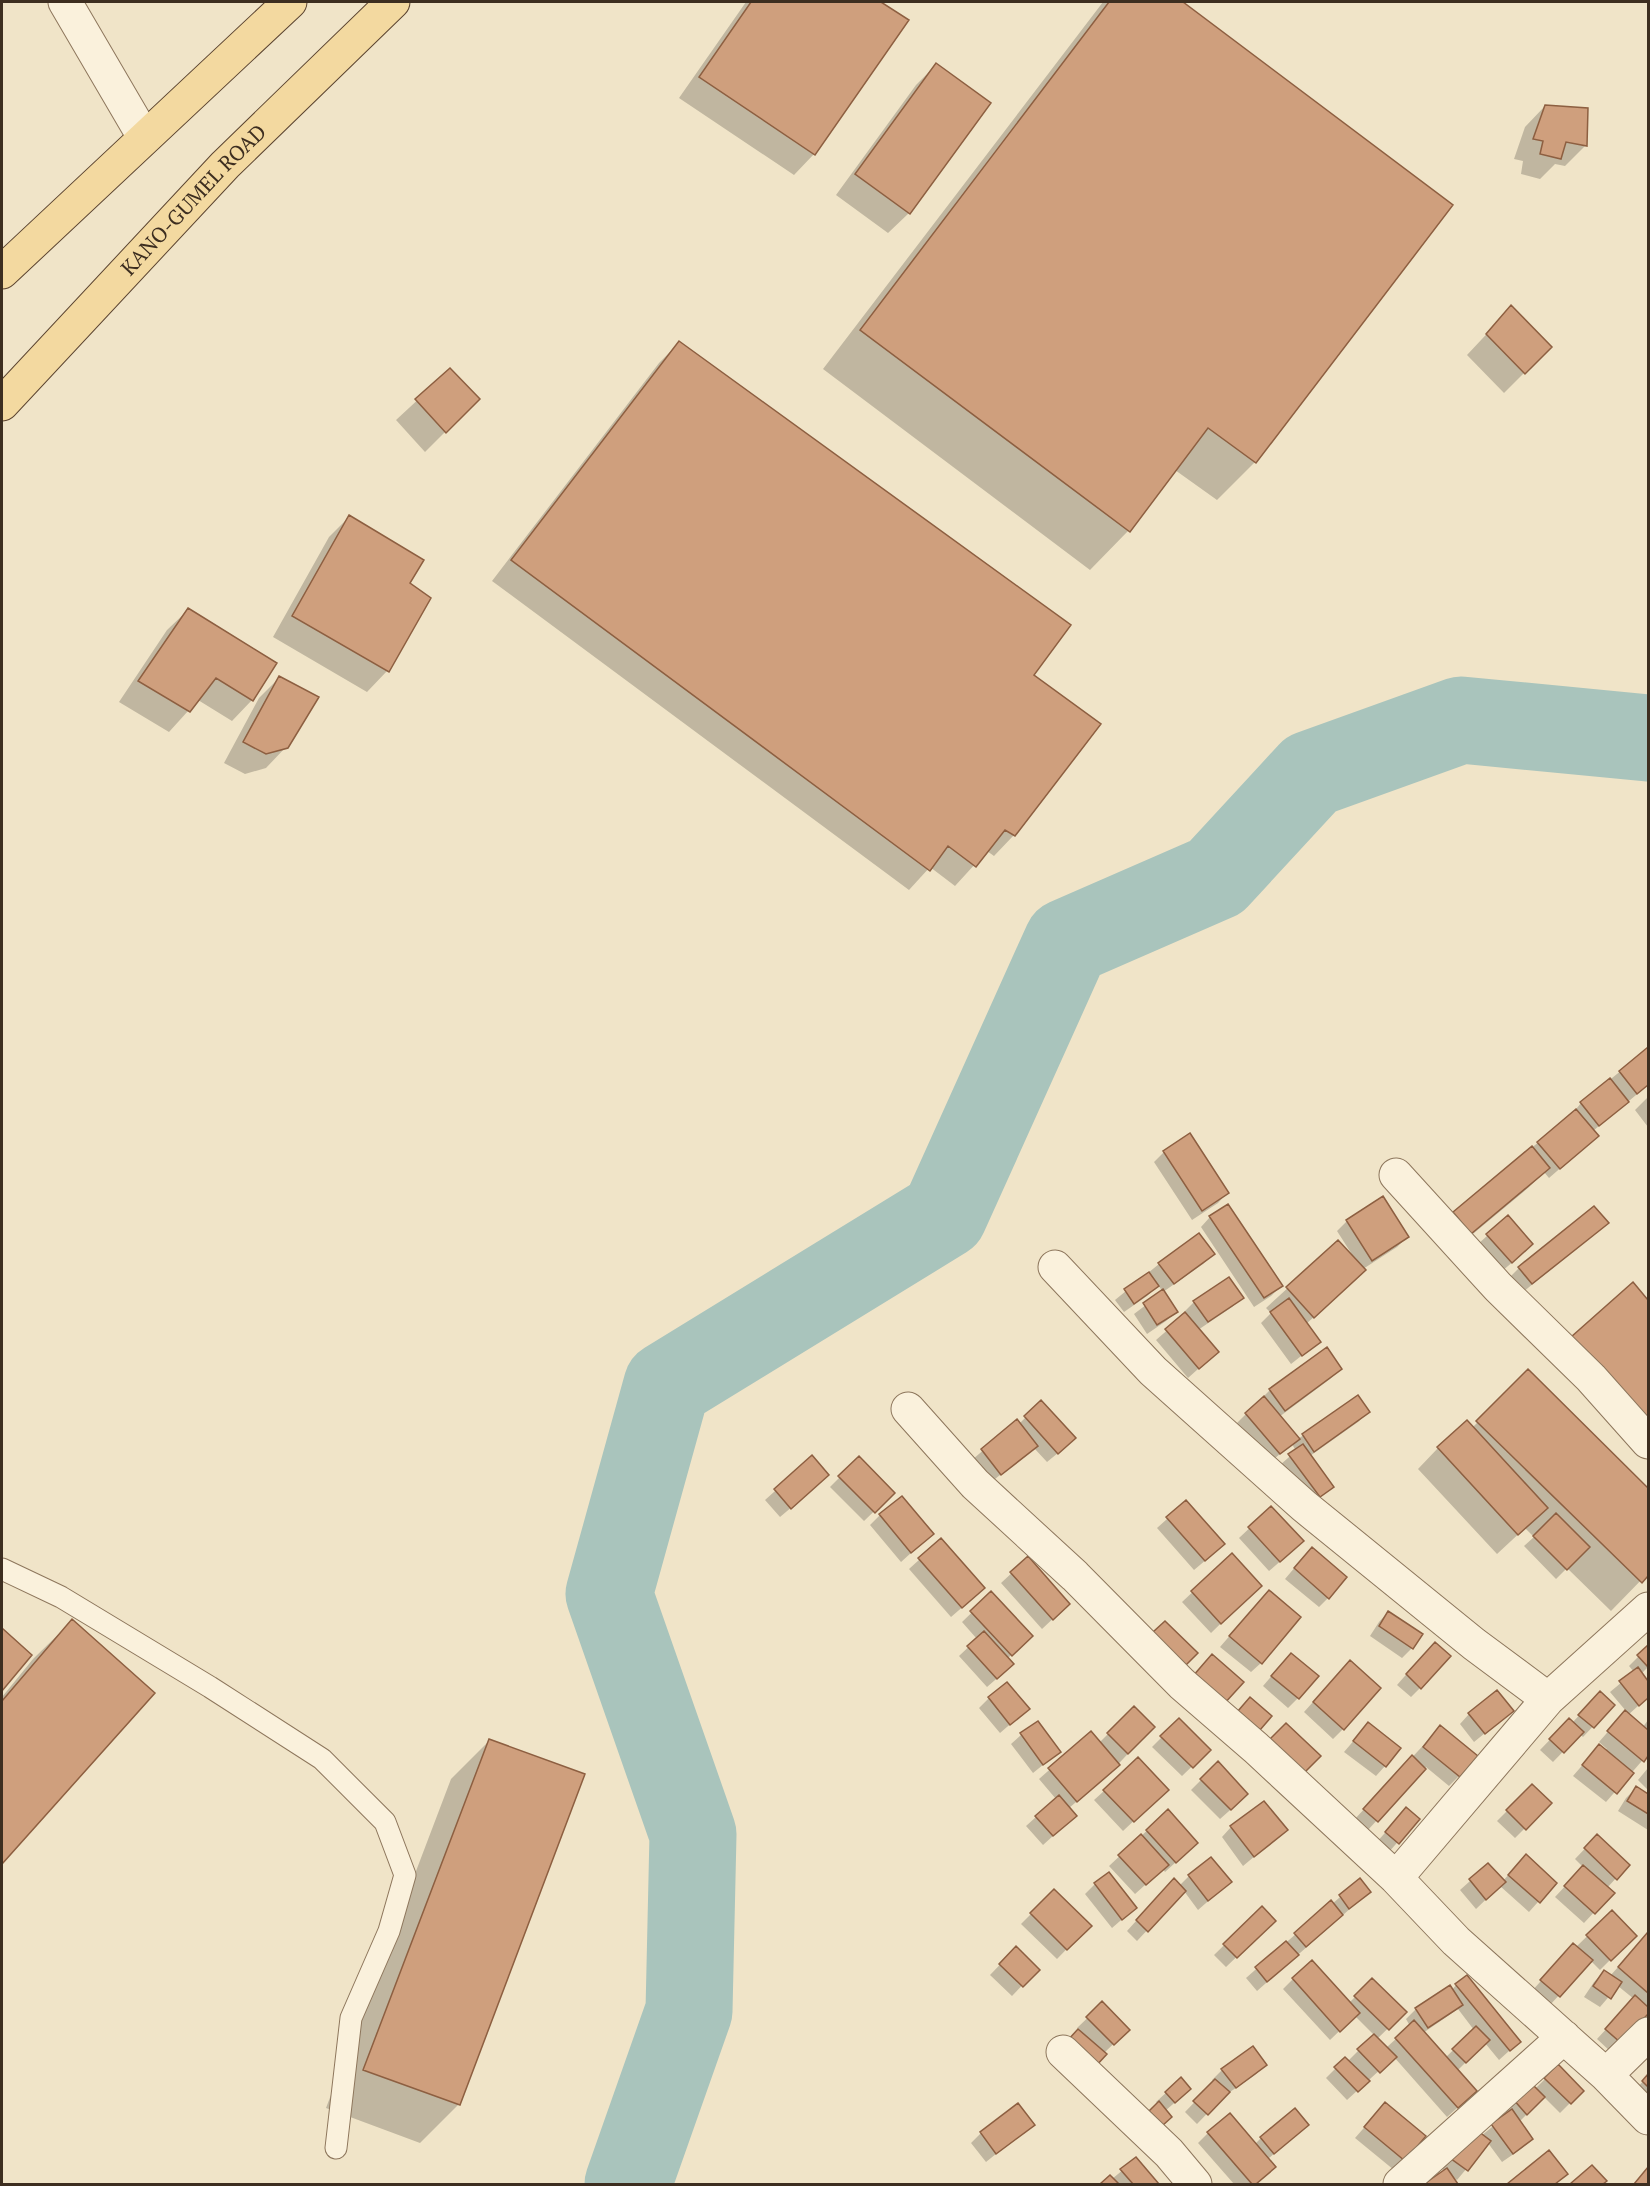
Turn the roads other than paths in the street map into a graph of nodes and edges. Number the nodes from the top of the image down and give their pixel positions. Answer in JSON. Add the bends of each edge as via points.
{"nodes":[{"id":1,"x":65,"y":2,"type":"edge"},
{"id":2,"x":290,"y":2,"type":"edge"},
{"id":3,"x":393,"y":2,"type":"edge"},
{"id":4,"x":144,"y":137,"type":"junction"},
{"id":5,"x":2,"y":272,"type":"edge"},
{"id":6,"x":2,"y":404,"type":"edge"},
{"id":7,"x":1396,"y":1175,"type":"dead end"},
{"id":8,"x":1055,"y":1266,"type":"dead end"},
{"id":9,"x":908,"y":1409,"type":"dead end"},
{"id":10,"x":1648,"y":1442,"type":"edge"},
{"id":11,"x":2,"y":1569,"type":"edge"},
{"id":12,"x":1648,"y":1609,"type":"edge"},
{"id":13,"x":1548,"y":1699,"type":"junction"},
{"id":14,"x":1396,"y":1878,"type":"junction"},
{"id":15,"x":1648,"y":2034,"type":"edge"},
{"id":16,"x":1564,"y":2037,"type":"junction"},
{"id":17,"x":1064,"y":2052,"type":"dead end"},
{"id":18,"x":1606,"y":2075,"type":"junction"},
{"id":19,"x":1648,"y":2118,"type":"edge"},
{"id":20,"x":336,"y":2148,"type":"dead end"},
{"id":21,"x":1195,"y":2184,"type":"edge"},
{"id":22,"x":1400,"y":2184,"type":"edge"}],
"edges":[{"from":1,"to":4,"type":"street"},
{"from":2,"to":4,"type":"main road"},
{"from":3,"to":6,"type":"main road","name":"KANO-GUMEL ROAD","via":[[225,165]]},
{"from":4,"to":5,"type":"main road"},
{"from":7,"to":10,"type":"street"},
{"from":8,"to":13,"type":"street","via":[[1154,1371],[1296,1498],[1474,1644]]},
{"from":9,"to":14,"type":"street","via":[[975,1484],[1076,1576],[1182,1684]]},
{"from":11,"to":20,"type":"lane","via":[[61,1597],[322,1759],[386,1822],[405,1875],[389,1931],[351,2018]]},
{"from":12,"to":13,"type":"street"},
{"from":13,"to":14,"type":"street"},
{"from":14,"to":16,"type":"street","via":[[1456,1941]]},
{"from":15,"to":18,"type":"street"},
{"from":16,"to":18,"type":"street"},
{"from":16,"to":22,"type":"street"},
{"from":17,"to":21,"type":"street","via":[[1169,2153]]},
{"from":18,"to":19,"type":"street"}]}
